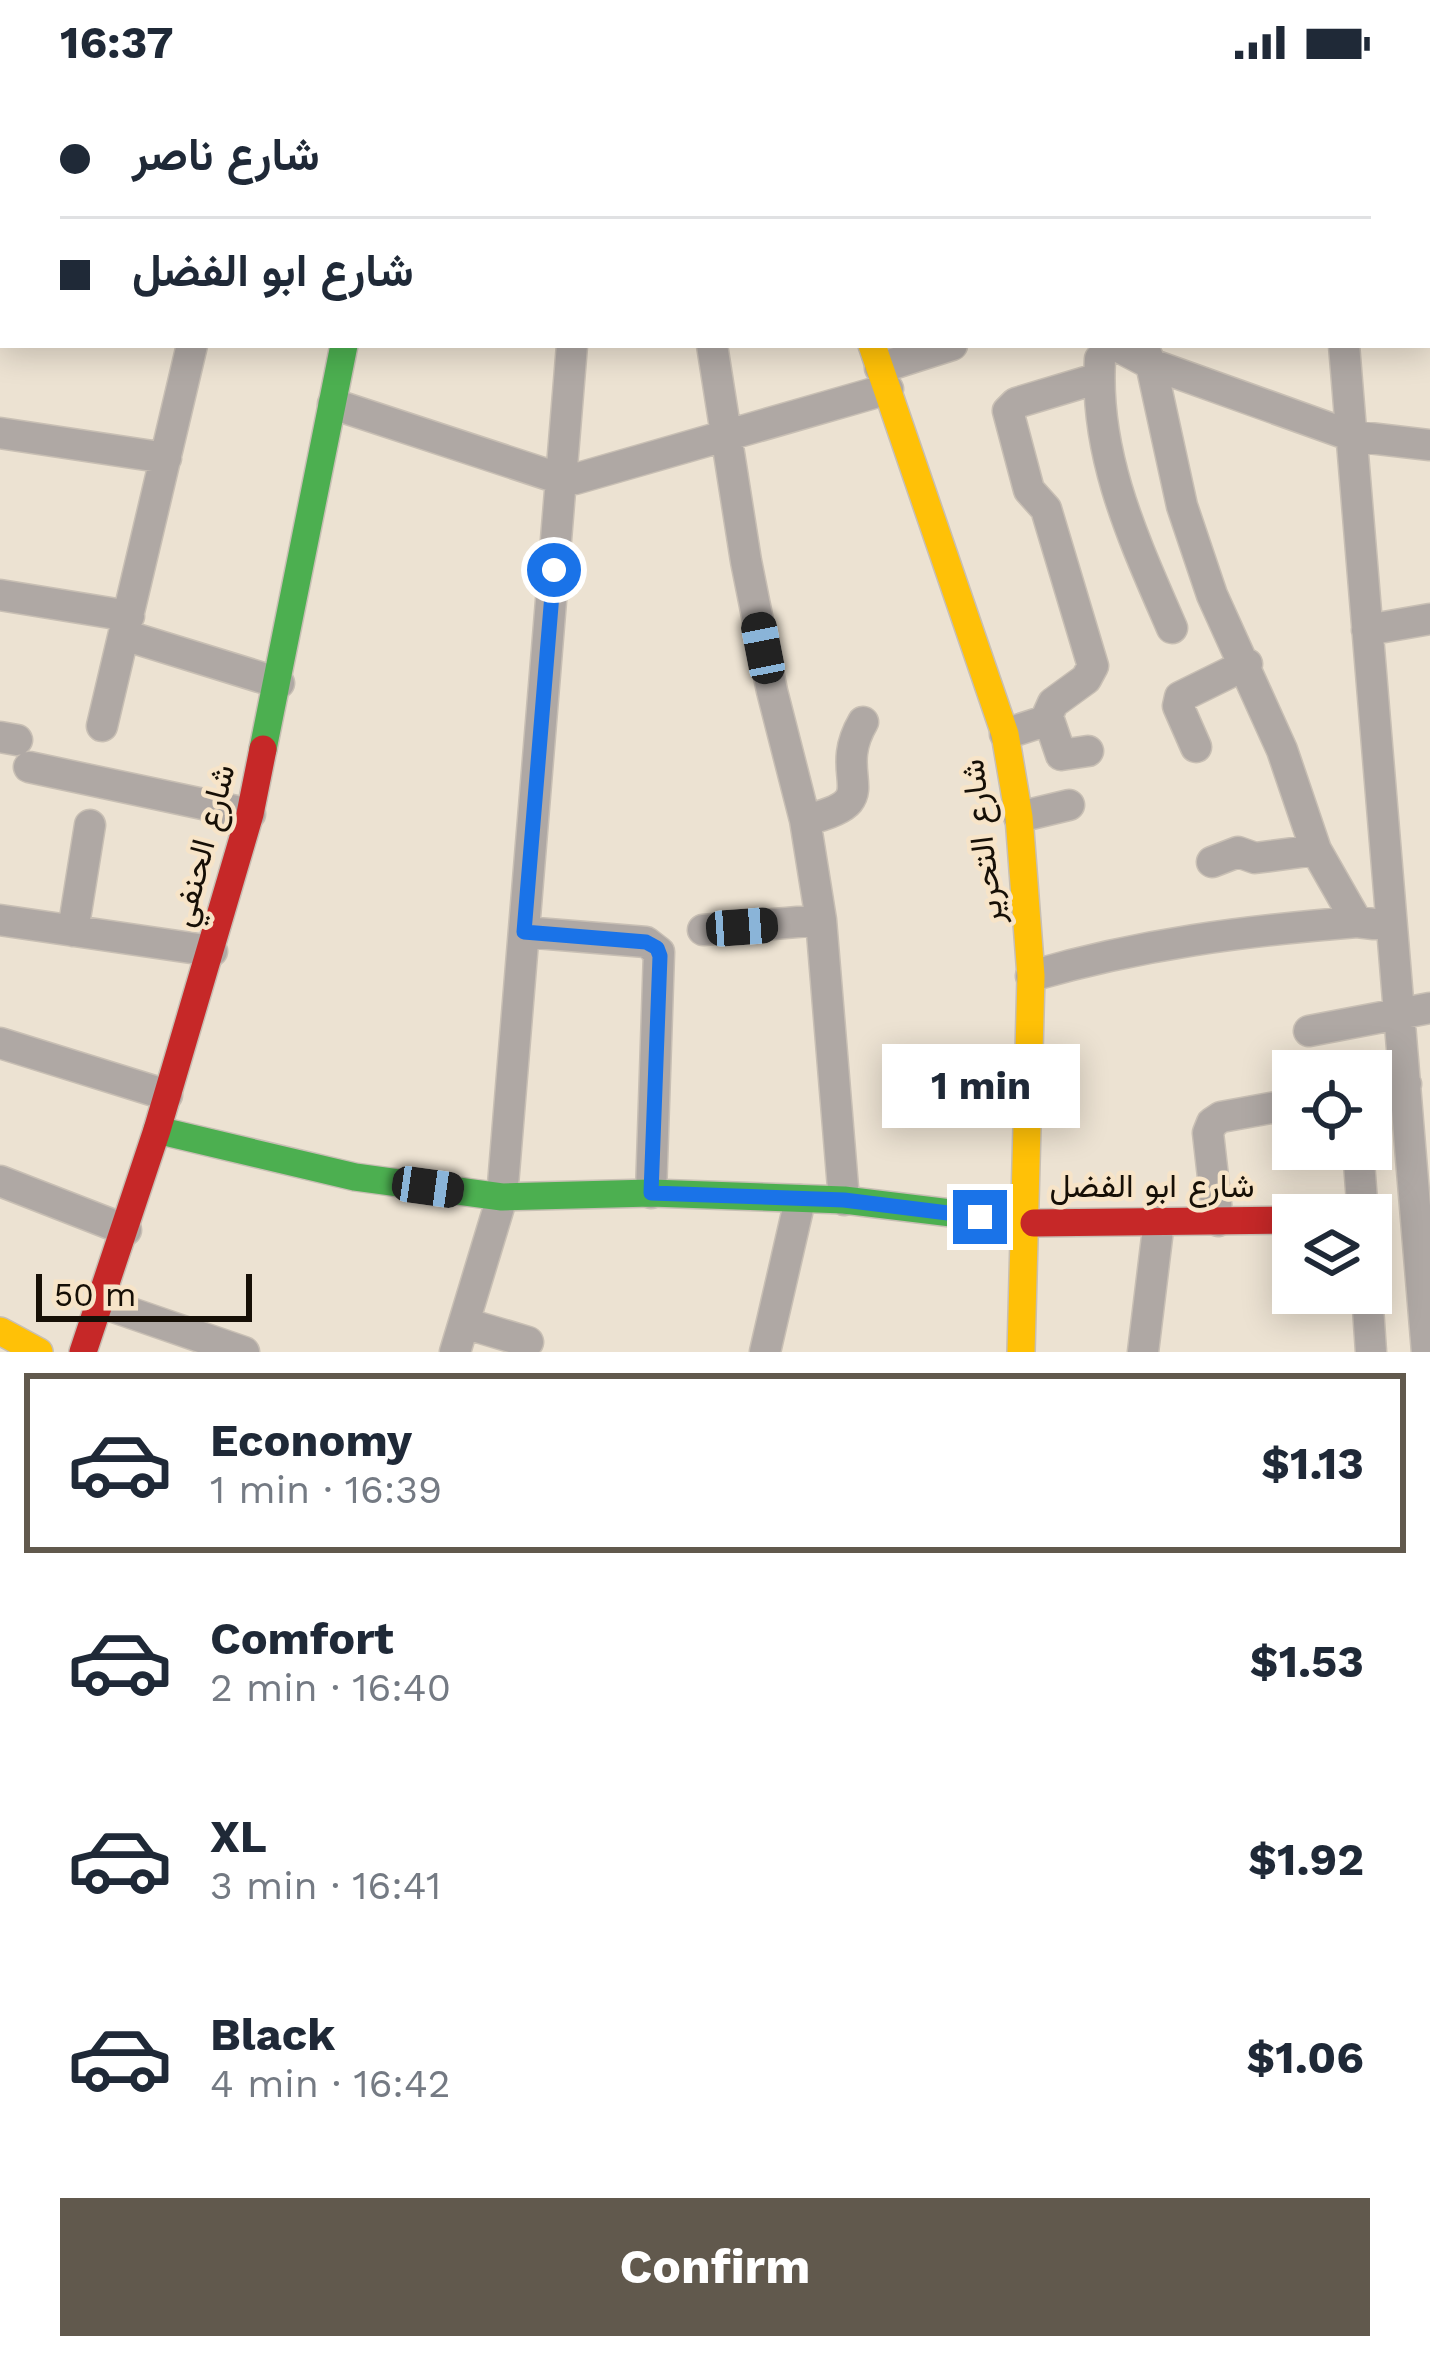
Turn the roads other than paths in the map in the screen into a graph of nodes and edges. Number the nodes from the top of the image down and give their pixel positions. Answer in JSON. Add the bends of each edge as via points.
{"nodes":[{"id":1,"x":191,"y":348,"type":"edge"},
{"id":2,"x":343,"y":348,"type":"edge"},
{"id":3,"x":572,"y":348,"type":"edge"},
{"id":4,"x":712,"y":348,"type":"edge"},
{"id":5,"x":942,"y":348,"type":"edge"},
{"id":6,"x":1100,"y":348,"type":"edge"},
{"id":7,"x":1344,"y":348,"type":"edge"},
{"id":8,"x":1146,"y":354,"type":"edge"},
{"id":9,"x":880,"y":367,"type":"edge"},
{"id":10,"x":1099,"y":378,"type":"junction"},
{"id":11,"x":333,"y":404,"type":"junction"},
{"id":12,"x":0,"y":434,"type":"edge"},
{"id":13,"x":727,"y":435,"type":"junction"},
{"id":14,"x":1352,"y":436,"type":"junction"},
{"id":15,"x":1430,"y":446,"type":"edge"},
{"id":16,"x":166,"y":458,"type":"junction"},
{"id":17,"x":561,"y":479,"type":"junction"},
{"id":18,"x":0,"y":595,"type":"edge"},
{"id":19,"x":1430,"y":619,"type":"edge"},
{"id":20,"x":126,"y":625,"type":"junction"},
{"id":21,"x":1172,"y":628,"type":"dead end"},
{"id":22,"x":1367,"y":630,"type":"junction"},
{"id":23,"x":1247,"y":664,"type":"junction"},
{"id":24,"x":279,"y":683,"type":"junction"},
{"id":25,"x":1048,"y":717,"type":"junction"},
{"id":26,"x":863,"y":722,"type":"dead end"},
{"id":27,"x":103,"y":726,"type":"dead end"},
{"id":28,"x":1005,"y":734,"type":"junction"},
{"id":29,"x":1196,"y":746,"type":"dead end"},
{"id":30,"x":16,"y":748,"type":"edge"},
{"id":31,"x":1088,"y":751,"type":"dead end"},
{"id":32,"x":1069,"y":805,"type":"dead end"},
{"id":33,"x":250,"y":814,"type":"junction"},
{"id":34,"x":1019,"y":817,"type":"junction"},
{"id":35,"x":805,"y":820,"type":"junction"},
{"id":36,"x":90,"y":824,"type":"dead end"},
{"id":37,"x":1316,"y":850,"type":"junction"},
{"id":38,"x":1212,"y":862,"type":"dead end"},
{"id":39,"x":0,"y":920,"type":"edge"},
{"id":40,"x":821,"y":920,"type":"junction"},
{"id":41,"x":1357,"y":922,"type":"junction"},
{"id":42,"x":1391,"y":926,"type":"junction"},
{"id":43,"x":704,"y":930,"type":"dead end"},
{"id":44,"x":73,"y":931,"type":"junction"},
{"id":45,"x":524,"y":932,"type":"junction"},
{"id":46,"x":212,"y":951,"type":"junction"},
{"id":47,"x":1031,"y":976,"type":"junction"},
{"id":48,"x":1415,"y":1011,"type":"edge"},
{"id":49,"x":1309,"y":1031,"type":"dead end"},
{"id":50,"x":0,"y":1043,"type":"edge"},
{"id":51,"x":1406,"y":1084,"type":"junction"},
{"id":52,"x":1392,"y":1086,"type":"edge"},
{"id":53,"x":167,"y":1095,"type":"junction"},
{"id":54,"x":1272,"y":1108,"type":"edge"},
{"id":55,"x":157,"y":1130,"type":"junction"},
{"id":56,"x":0,"y":1181,"type":"edge"},
{"id":57,"x":651,"y":1193,"type":"junction"},
{"id":58,"x":502,"y":1197,"type":"junction"},
{"id":59,"x":800,"y":1200,"type":"junction"},
{"id":60,"x":844,"y":1200,"type":"junction"},
{"id":61,"x":1272,"y":1220,"type":"edge"},
{"id":62,"x":1159,"y":1221,"type":"junction"},
{"id":63,"x":1218,"y":1221,"type":"junction"},
{"id":64,"x":1024,"y":1222,"type":"junction"},
{"id":65,"x":1392,"y":1222,"type":"edge"},
{"id":66,"x":1423,"y":1225,"type":"edge"},
{"id":67,"x":126,"y":1230,"type":"junction"},
{"id":68,"x":102,"y":1303,"type":"junction"},
{"id":69,"x":1368,"y":1314,"type":"edge"},
{"id":70,"x":0,"y":1331,"type":"edge"},
{"id":71,"x":459,"y":1337,"type":"edge"},
{"id":72,"x":528,"y":1342,"type":"dead end"},
{"id":73,"x":39,"y":1352,"type":"edge"},
{"id":74,"x":83,"y":1352,"type":"edge"},
{"id":75,"x":244,"y":1352,"type":"edge"},
{"id":76,"x":765,"y":1352,"type":"edge"},
{"id":77,"x":1022,"y":1352,"type":"edge"},
{"id":78,"x":1143,"y":1352,"type":"edge"},
{"id":79,"x":1371,"y":1352,"type":"edge"},
{"id":80,"x":1427,"y":1352,"type":"edge"}],
"edges":[{"from":1,"to":16,"type":"street"},
{"from":2,"to":11,"type":"street","name":"شارع الحنفي"},
{"from":3,"to":17,"type":"street"},
{"from":4,"to":13,"type":"street"},
{"from":5,"to":9,"type":"street"},
{"from":6,"to":10,"type":"street"},
{"from":7,"to":14,"type":"street"},
{"from":8,"to":14,"type":"street"},
{"from":8,"to":23,"type":"street","via":[[1182,506],[1212,596]]},
{"from":9,"to":13,"type":"street"},
{"from":9,"to":28,"type":"street","name":"شارع التحرير"},
{"from":10,"to":21,"type":"street","via":[[1112,482]]},
{"from":10,"to":25,"type":"street","via":[[1009,411],[1092,661],[1089,675],[1053,703]]},
{"from":11,"to":17,"type":"street"},
{"from":11,"to":24,"type":"street","name":"شارع الحنفي"},
{"from":12,"to":16,"type":"street"},
{"from":13,"to":17,"type":"street"},
{"from":13,"to":35,"type":"street","via":[[772,692]]},
{"from":14,"to":15,"type":"street"},
{"from":14,"to":22,"type":"street"},
{"from":16,"to":20,"type":"street"},
{"from":17,"to":45,"type":"street"},
{"from":18,"to":20,"type":"street"},
{"from":19,"to":22,"type":"street"},
{"from":20,"to":24,"type":"street"},
{"from":20,"to":27,"type":"street"},
{"from":22,"to":42,"type":"street"},
{"from":23,"to":29,"type":"street","via":[[1180,697]]},
{"from":23,"to":37,"type":"street"},
{"from":24,"to":33,"type":"street","name":"شارع الحنفي"},
{"from":25,"to":28,"type":"street"},
{"from":25,"to":31,"type":"street","via":[[1061,755]]},
{"from":26,"to":35,"type":"street","via":[[849,758],[848,805]]},
{"from":28,"to":34,"type":"street","name":"شارع التحرير"},
{"from":30,"to":33,"type":"street"},
{"from":32,"to":34,"type":"street"},
{"from":33,"to":46,"type":"street","name":"شارع الحنفي"},
{"from":34,"to":47,"type":"street","name":"شارع التحرير"},
{"from":35,"to":40,"type":"street"},
{"from":36,"to":44,"type":"street"},
{"from":37,"to":38,"type":"street","via":[[1255,858],[1238,852]]},
{"from":37,"to":41,"type":"street"},
{"from":39,"to":44,"type":"street"},
{"from":40,"to":43,"type":"street"},
{"from":40,"to":60,"type":"street"},
{"from":41,"to":42,"type":"street"},
{"from":41,"to":47,"type":"street","via":[[1185,938]]},
{"from":42,"to":48,"type":"street"},
{"from":44,"to":46,"type":"street"},
{"from":45,"to":57,"type":"street","via":[[657,948]]},
{"from":45,"to":58,"type":"street"},
{"from":46,"to":53,"type":"street","name":"شارع الحنفي"},
{"from":47,"to":64,"type":"street","name":"شارع التحرير"},
{"from":48,"to":49,"type":"street"},
{"from":48,"to":51,"type":"street"},
{"from":50,"to":53,"type":"street"},
{"from":51,"to":52,"type":"street"},
{"from":51,"to":66,"type":"street"},
{"from":53,"to":55,"type":"street","name":"شارع الحنفي"},
{"from":54,"to":63,"type":"street","via":[[1212,1123]]},
{"from":55,"to":58,"type":"street","name":"شارع ابو الفضل","via":[[355,1177]]},
{"from":55,"to":67,"type":"street","name":"شارع الحنفي"},
{"from":56,"to":67,"type":"street"},
{"from":57,"to":58,"type":"street","name":"شارع ابو الفضل"},
{"from":57,"to":59,"type":"street","name":"شارع ابو الفضل"},
{"from":58,"to":71,"type":"street"},
{"from":59,"to":60,"type":"street","name":"شارع ابو الفضل"},
{"from":59,"to":76,"type":"street"},
{"from":60,"to":64,"type":"street","name":"شارع ابو الفضل"},
{"from":61,"to":63,"type":"street","name":"شارع ابو الفضل"},
{"from":62,"to":63,"type":"street","name":"شارع ابو الفضل"},
{"from":62,"to":64,"type":"street","name":"شارع ابو الفضل"},
{"from":62,"to":78,"type":"street"},
{"from":64,"to":77,"type":"street","name":"شارع التحرير"},
{"from":65,"to":66,"type":"street"},
{"from":66,"to":80,"type":"street"},
{"from":67,"to":68,"type":"street","name":"شارع الحنفي"},
{"from":68,"to":74,"type":"street","name":"شارع الحنفي"},
{"from":68,"to":75,"type":"street"},
{"from":69,"to":79,"type":"street"},
{"from":70,"to":73,"type":"street"},
{"from":71,"to":72,"type":"street"}]}
